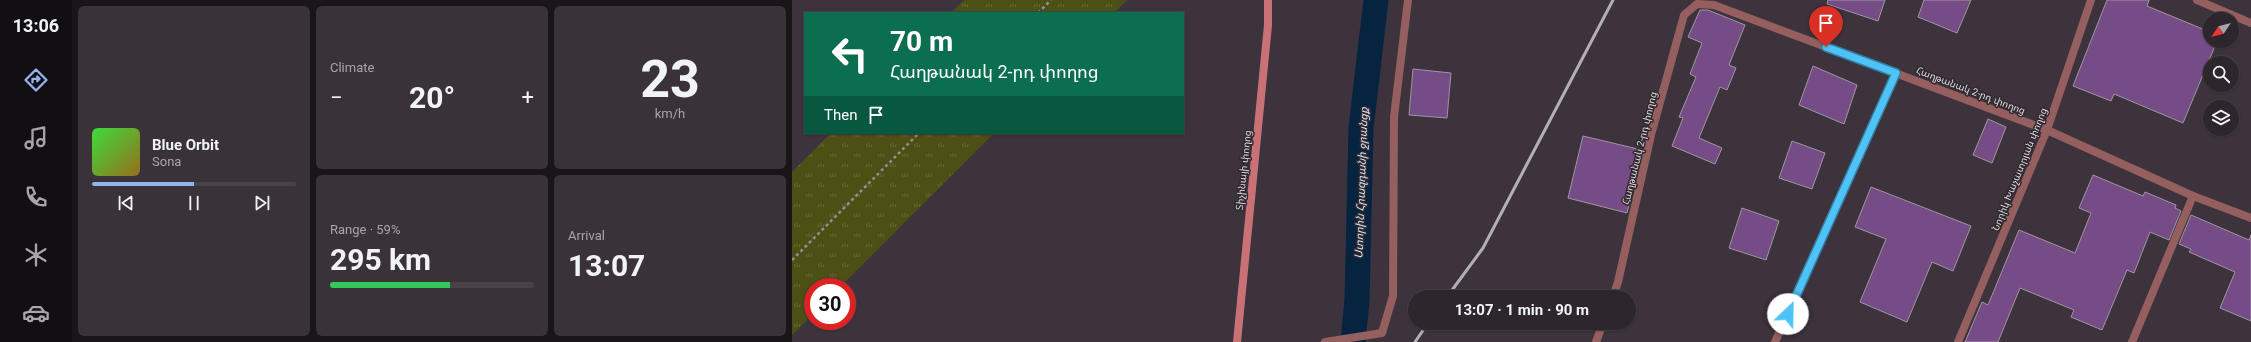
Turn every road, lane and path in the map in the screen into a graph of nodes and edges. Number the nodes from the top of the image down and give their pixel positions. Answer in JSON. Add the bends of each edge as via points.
{"nodes":[{"id":1,"x":1051,"y":0,"type":"edge"},
{"id":2,"x":1268,"y":0,"type":"edge"},
{"id":3,"x":1408,"y":0,"type":"edge"},
{"id":4,"x":2091,"y":0,"type":"edge"},
{"id":5,"x":2197,"y":0,"type":"edge"},
{"id":6,"x":1039,"y":12,"type":"edge"},
{"id":7,"x":2251,"y":23,"type":"edge"},
{"id":8,"x":1896,"y":73,"type":"junction"},
{"id":9,"x":2047,"y":130,"type":"junction"},
{"id":10,"x":918,"y":134,"type":"edge"},
{"id":11,"x":2193,"y":196,"type":"junction"},
{"id":12,"x":2251,"y":218,"type":"edge"},
{"id":13,"x":792,"y":260,"type":"edge"},
{"id":14,"x":1615,"y":290,"type":"edge"},
{"id":15,"x":1600,"y":330,"type":"edge"},
{"id":16,"x":1237,"y":342,"type":"edge"},
{"id":17,"x":1325,"y":342,"type":"edge"},
{"id":18,"x":1596,"y":342,"type":"edge"},
{"id":19,"x":1776,"y":342,"type":"edge"},
{"id":20,"x":1958,"y":342,"type":"edge"},
{"id":21,"x":2132,"y":342,"type":"edge"}],
"edges":[{"from":1,"to":6,"type":"path"},
{"from":2,"to":16,"type":"street","name":"Տիչինայի փողոց","via":[[1268,25]]},
{"from":3,"to":17,"type":"street","via":[[1394,117],[1393,296],[1382,333]]},
{"from":4,"to":9,"type":"street","name":"Նորիկ Խաչատրյան փողոց"},
{"from":5,"to":7,"type":"street"},
{"from":8,"to":9,"type":"street","name":"Հաղթանակ 2-րդ փողոց"},
{"from":8,"to":14,"type":"street","name":"Հաղթանակ 2-րդ փողոց","via":[[1714,5],[1697,4],[1684,15],[1651,135]]},
{"from":8,"to":19,"type":"street"},
{"from":9,"to":11,"type":"street","name":"Հաղթանակ 2-րդ փողոց"},
{"from":9,"to":20,"type":"street","name":"Նորիկ Խաչատրյան փողոց"},
{"from":10,"to":13,"type":"path"},
{"from":11,"to":12,"type":"street","name":"Հաղթանակ 2-րդ փողոց"},
{"from":11,"to":21,"type":"street"},
{"from":15,"to":18,"type":"street"}]}
